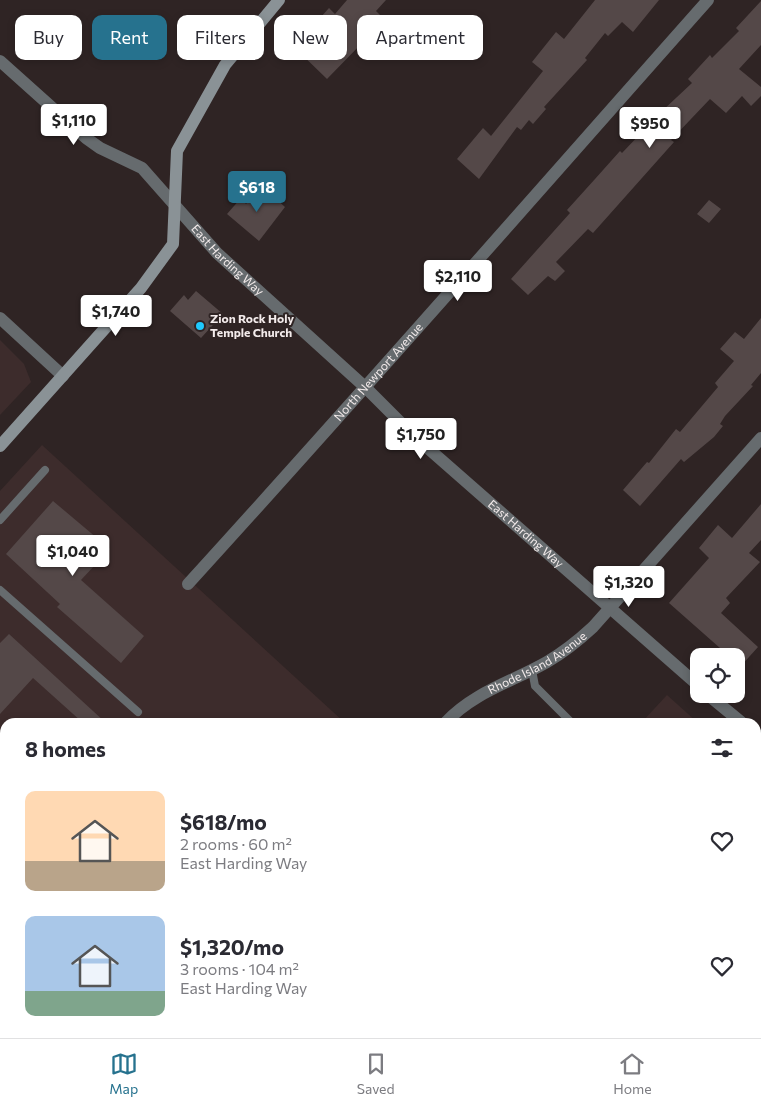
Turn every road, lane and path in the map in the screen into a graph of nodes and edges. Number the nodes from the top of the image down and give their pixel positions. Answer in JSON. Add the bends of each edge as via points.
{"nodes":[{"id":1,"x":279,"y":0,"type":"edge"},
{"id":2,"x":708,"y":0,"type":"edge"},
{"id":3,"x":0,"y":61,"type":"edge"},
{"id":4,"x":174,"y":202,"type":"junction"},
{"id":5,"x":0,"y":318,"type":"edge"},
{"id":6,"x":63,"y":376,"type":"junction"},
{"id":7,"x":365,"y":387,"type":"junction"},
{"id":8,"x":761,"y":438,"type":"edge"},
{"id":9,"x":0,"y":446,"type":"edge"},
{"id":10,"x":45,"y":470,"type":"dead end"},
{"id":11,"x":0,"y":520,"type":"edge"},
{"id":12,"x":188,"y":584,"type":"dead end"},
{"id":13,"x":0,"y":590,"type":"edge"},
{"id":14,"x":610,"y":609,"type":"junction"},
{"id":15,"x":532,"y":670,"type":"junction"},
{"id":16,"x":690,"y":678,"type":"edge"},
{"id":17,"x":717,"y":703,"type":"edge"},
{"id":18,"x":138,"y":712,"type":"dead end"},
{"id":19,"x":450,"y":718,"type":"edge"},
{"id":20,"x":567,"y":718,"type":"edge"},
{"id":21,"x":734,"y":718,"type":"edge"}],
"edges":[{"from":1,"to":4,"type":"street","via":[[225,65],[176,151]]},
{"from":2,"to":7,"type":"street","name":"North Newport Avenue"},
{"from":3,"to":4,"type":"street","name":"East Harding Way","via":[[86,138],[142,168]]},
{"from":4,"to":6,"type":"street","via":[[173,244],[141,288]]},
{"from":4,"to":7,"type":"street","name":"East Harding Way","via":[[216,253]]},
{"from":5,"to":6,"type":"street"},
{"from":6,"to":9,"type":"street"},
{"from":7,"to":12,"type":"street","name":"North Newport Avenue"},
{"from":7,"to":14,"type":"street","name":"East Harding Way","via":[[414,436]]},
{"from":8,"to":14,"type":"street","name":"Rhode Island Avenue"},
{"from":10,"to":11,"type":"lane"},
{"from":13,"to":18,"type":"lane"},
{"from":14,"to":15,"type":"street","name":"Rhode Island Avenue","via":[[577,642]]},
{"from":14,"to":16,"type":"street","name":"East Harding Way"},
{"from":15,"to":19,"type":"street","name":"Rhode Island Avenue","via":[[488,689]]},
{"from":15,"to":20,"type":"lane","via":[[535,686]]},
{"from":17,"to":21,"type":"street"}]}
